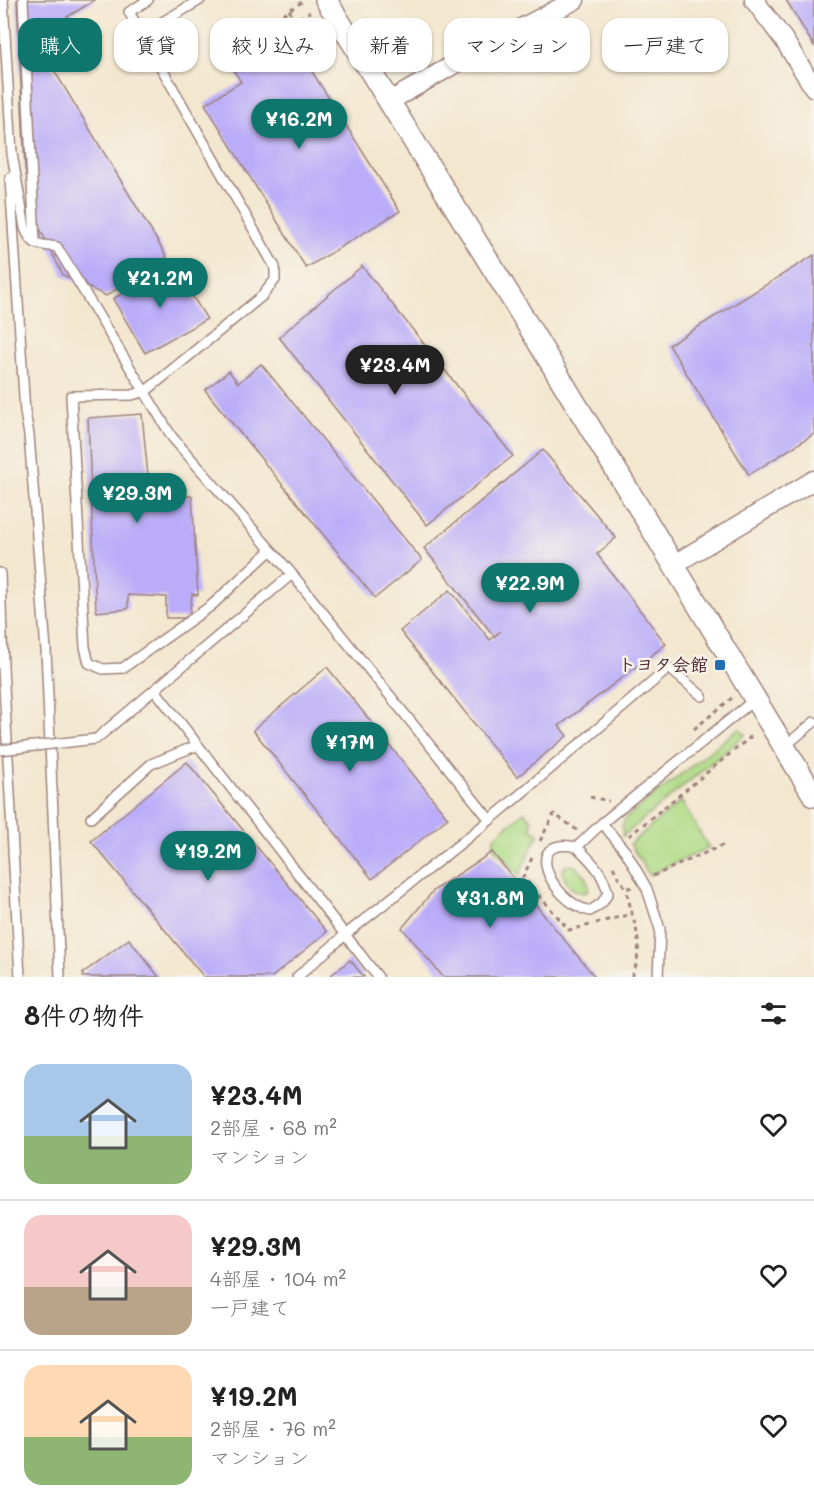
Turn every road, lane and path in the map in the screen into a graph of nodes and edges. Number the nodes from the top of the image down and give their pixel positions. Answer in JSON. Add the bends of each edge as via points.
{"nodes":[{"id":1,"x":3,"y":0,"type":"edge"},
{"id":2,"x":23,"y":0,"type":"edge"},
{"id":3,"x":148,"y":0,"type":"edge"},
{"id":4,"x":200,"y":0,"type":"edge"},
{"id":5,"x":305,"y":0,"type":"edge"},
{"id":6,"x":575,"y":0,"type":"edge"},
{"id":7,"x":754,"y":0,"type":"edge"},
{"id":8,"x":318,"y":6,"type":"edge"},
{"id":9,"x":289,"y":10,"type":"junction"},
{"id":10,"x":133,"y":18,"type":"edge"},
{"id":11,"x":169,"y":18,"type":"edge"},
{"id":12,"x":277,"y":18,"type":"edge"},
{"id":13,"x":164,"y":72,"type":"edge"},
{"id":14,"x":814,"y":88,"type":"edge"},
{"id":15,"x":388,"y":102,"type":"junction"},
{"id":16,"x":12,"y":154,"type":"junction"},
{"id":17,"x":34,"y":243,"type":"junction"},
{"id":18,"x":146,"y":391,"type":"junction"},
{"id":19,"x":814,"y":480,"type":"edge"},
{"id":20,"x":271,"y":550,"type":"junction"},
{"id":21,"x":673,"y":565,"type":"junction"},
{"id":22,"x":0,"y":573,"type":"edge"},
{"id":23,"x":292,"y":574,"type":"junction"},
{"id":24,"x":1,"y":665,"type":"edge"},
{"id":25,"x":155,"y":690,"type":"junction"},
{"id":26,"x":702,"y":696,"type":"dead end"},
{"id":27,"x":754,"y":700,"type":"junction"},
{"id":28,"x":814,"y":722,"type":"edge"},
{"id":29,"x":753,"y":735,"type":"dead end"},
{"id":30,"x":198,"y":745,"type":"junction"},
{"id":31,"x":783,"y":747,"type":"junction"},
{"id":32,"x":0,"y":750,"type":"edge"},
{"id":33,"x":814,"y":796,"type":"edge"},
{"id":34,"x":91,"y":818,"type":"dead end"},
{"id":35,"x":490,"y":820,"type":"junction"},
{"id":36,"x":575,"y":821,"type":"dead end"},
{"id":37,"x":602,"y":823,"type":"junction"},
{"id":38,"x":572,"y":826,"type":"dead end"},
{"id":39,"x":626,"y":838,"type":"dead end"},
{"id":40,"x":723,"y":845,"type":"dead end"},
{"id":41,"x":577,"y":848,"type":"junction"},
{"id":42,"x":610,"y":863,"type":"dead end"},
{"id":43,"x":653,"y":877,"type":"dead end"},
{"id":44,"x":636,"y":885,"type":"dead end"},
{"id":45,"x":632,"y":914,"type":"dead end"},
{"id":46,"x":345,"y":935,"type":"junction"},
{"id":47,"x":20,"y":977,"type":"edge"},
{"id":48,"x":60,"y":977,"type":"edge"},
{"id":49,"x":297,"y":977,"type":"edge"},
{"id":50,"x":378,"y":977,"type":"edge"},
{"id":51,"x":632,"y":977,"type":"edge"},
{"id":52,"x":658,"y":977,"type":"edge"}],
"edges":[{"from":1,"to":16,"type":"lane"},
{"from":2,"to":17,"type":"lane"},
{"from":3,"to":10,"type":"lane","via":[[129,12]]},
{"from":4,"to":11,"type":"lane"},
{"from":5,"to":9,"type":"path"},
{"from":6,"to":15,"type":"street"},
{"from":7,"to":14,"type":"street"},
{"from":8,"to":9,"type":"path","via":[[295,21]]},
{"from":8,"to":15,"type":"street"},
{"from":9,"to":12,"type":"path"},
{"from":13,"to":18,"type":"lane","via":[[275,267],[275,280],[262,296]]},
{"from":15,"to":21,"type":"street"},
{"from":16,"to":17,"type":"lane","via":[[25,228]]},
{"from":16,"to":48,"type":"lane","via":[[10,179],[25,412],[46,650]]},
{"from":17,"to":18,"type":"lane","via":[[57,246]]},
{"from":18,"to":20,"type":"lane","via":[[172,437]]},
{"from":18,"to":20,"type":"lane","via":[[132,395],[71,396],[88,663],[103,669],[123,668],[212,605]]},
{"from":19,"to":21,"type":"street"},
{"from":20,"to":23,"type":"lane"},
{"from":21,"to":27,"type":"street"},
{"from":22,"to":24,"type":"lane"},
{"from":23,"to":25,"type":"lane"},
{"from":23,"to":35,"type":"lane"},
{"from":24,"to":47,"type":"lane"},
{"from":25,"to":30,"type":"lane"},
{"from":25,"to":32,"type":"lane","bridge":true,"via":[[96,740]]},
{"from":26,"to":35,"type":"lane","via":[[669,668]]},
{"from":27,"to":31,"type":"street"},
{"from":27,"to":37,"type":"lane"},
{"from":28,"to":31,"type":"lane"},
{"from":29,"to":39,"type":"path"},
{"from":30,"to":34,"type":"lane","via":[[151,764]]},
{"from":30,"to":46,"type":"lane"},
{"from":31,"to":33,"type":"street"},
{"from":35,"to":46,"type":"lane"},
{"from":36,"to":38,"type":"path"},
{"from":37,"to":41,"type":"lane"},
{"from":37,"to":52,"type":"lane","via":[[643,881],[660,928]]},
{"from":40,"to":43,"type":"path"},
{"from":41,"to":41,"type":"lane","via":[[604,878],[608,893],[590,911],[569,903],[546,870],[550,851],[564,845]]},
{"from":42,"to":44,"type":"path","via":[[626,889]]},
{"from":45,"to":51,"type":"path","via":[[639,937],[638,961]]},
{"from":46,"to":49,"type":"lane"},
{"from":46,"to":50,"type":"lane"}]}
